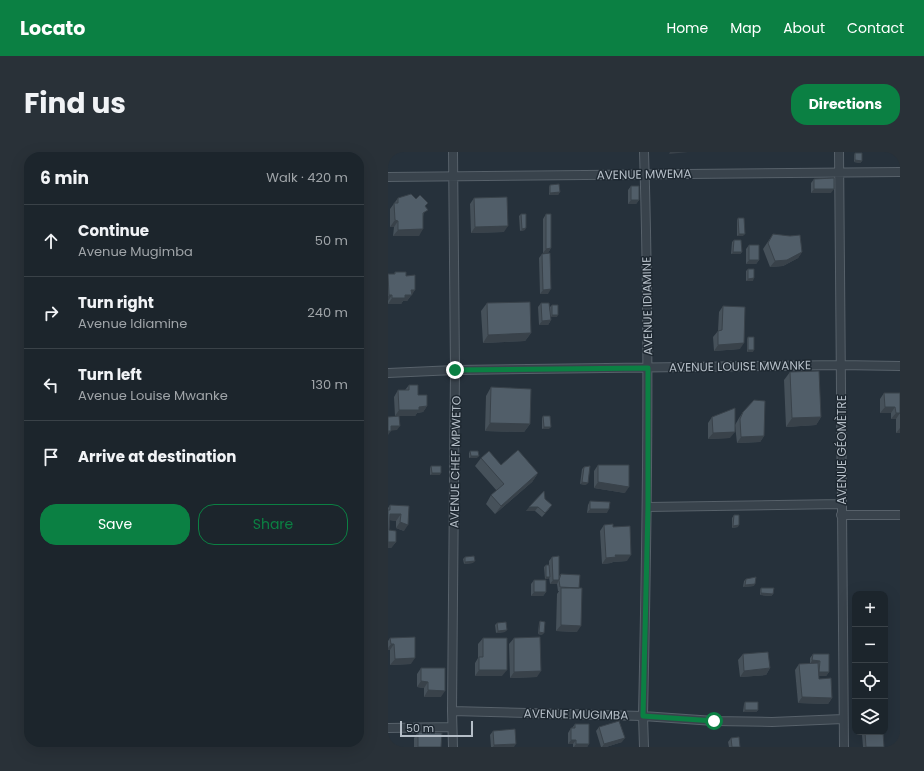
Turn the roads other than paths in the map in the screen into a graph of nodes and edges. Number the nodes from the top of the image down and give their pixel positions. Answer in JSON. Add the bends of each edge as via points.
{"nodes":[{"id":1,"x":453,"y":152,"type":"edge"},
{"id":2,"x":644,"y":152,"type":"edge"},
{"id":3,"x":839,"y":152,"type":"edge"},
{"id":4,"x":839,"y":172,"type":"junction"},
{"id":5,"x":900,"y":172,"type":"edge"},
{"id":6,"x":645,"y":174,"type":"junction"},
{"id":7,"x":453,"y":176,"type":"junction"},
{"id":8,"x":388,"y":177,"type":"edge"},
{"id":9,"x":841,"y":365,"type":"junction"},
{"id":10,"x":900,"y":366,"type":"edge"},
{"id":11,"x":648,"y":368,"type":"junction"},
{"id":12,"x":455,"y":370,"type":"junction"},
{"id":13,"x":388,"y":373,"type":"edge"},
{"id":14,"x":842,"y":504,"type":"junction"},
{"id":15,"x":648,"y":507,"type":"junction"},
{"id":16,"x":842,"y":515,"type":"junction"},
{"id":17,"x":900,"y":515,"type":"edge"},
{"id":18,"x":452,"y":711,"type":"junction"},
{"id":19,"x":643,"y":716,"type":"junction"},
{"id":20,"x":843,"y":719,"type":"junction"},
{"id":21,"x":452,"y":727,"type":"junction"},
{"id":22,"x":388,"y":728,"type":"edge"},
{"id":23,"x":453,"y":747,"type":"edge"},
{"id":24,"x":644,"y":747,"type":"edge"},
{"id":25,"x":844,"y":747,"type":"edge"}],
"edges":[{"from":1,"to":7,"type":"street","name":"AVENUE CHEF MPWETO"},
{"from":2,"to":6,"type":"street","name":"AVENUE IDIAMINE"},
{"from":3,"to":4,"type":"street","name":"AVENUE GÉOMÈTRE"},
{"from":4,"to":5,"type":"street","name":"AVENUE MWEMA"},
{"from":4,"to":6,"type":"street","name":"AVENUE MWEMA"},
{"from":4,"to":9,"type":"street","name":"AVENUE GÉOMÈTRE"},
{"from":6,"to":7,"type":"street","name":"AVENUE MWEMA"},
{"from":6,"to":11,"type":"street","name":"AVENUE IDIAMINE"},
{"from":7,"to":8,"type":"street","name":"AVENUE MWEMA"},
{"from":7,"to":12,"type":"street","name":"AVENUE CHEF MPWETO"},
{"from":9,"to":10,"type":"street","name":"AVENUE LOUISE MWANKE"},
{"from":9,"to":11,"type":"street","name":"AVENUE LOUISE MWANKE"},
{"from":9,"to":14,"type":"street","name":"AVENUE GÉOMÈTRE"},
{"from":11,"to":12,"type":"street","name":"AVENUE LOUISE MWANKE"},
{"from":11,"to":15,"type":"street","name":"AVENUE IDIAMINE"},
{"from":12,"to":13,"type":"street","name":"AVENUE LOUISE MWANKE"},
{"from":12,"to":18,"type":"street","name":"AVENUE CHEF MPWETO"},
{"from":14,"to":15,"type":"street"},
{"from":14,"to":16,"type":"street","name":"AVENUE GÉOMÈTRE"},
{"from":15,"to":19,"type":"street","name":"AVENUE IDIAMINE"},
{"from":16,"to":17,"type":"street"},
{"from":16,"to":20,"type":"street","name":"AVENUE GÉOMÈTRE"},
{"from":18,"to":19,"type":"street","name":"AVENUE MUGIMBA"},
{"from":18,"to":21,"type":"street","name":"AVENUE CHEF MPWETO"},
{"from":19,"to":20,"type":"street","name":"AVENUE MUGIMBA","via":[[772,722]]},
{"from":19,"to":24,"type":"street","name":"AVENUE IDIAMINE"},
{"from":20,"to":25,"type":"street","name":"AVENUE GÉOMÈTRE"},
{"from":21,"to":22,"type":"street"},
{"from":21,"to":23,"type":"street","name":"AVENUE CHEF MPWETO"}]}
